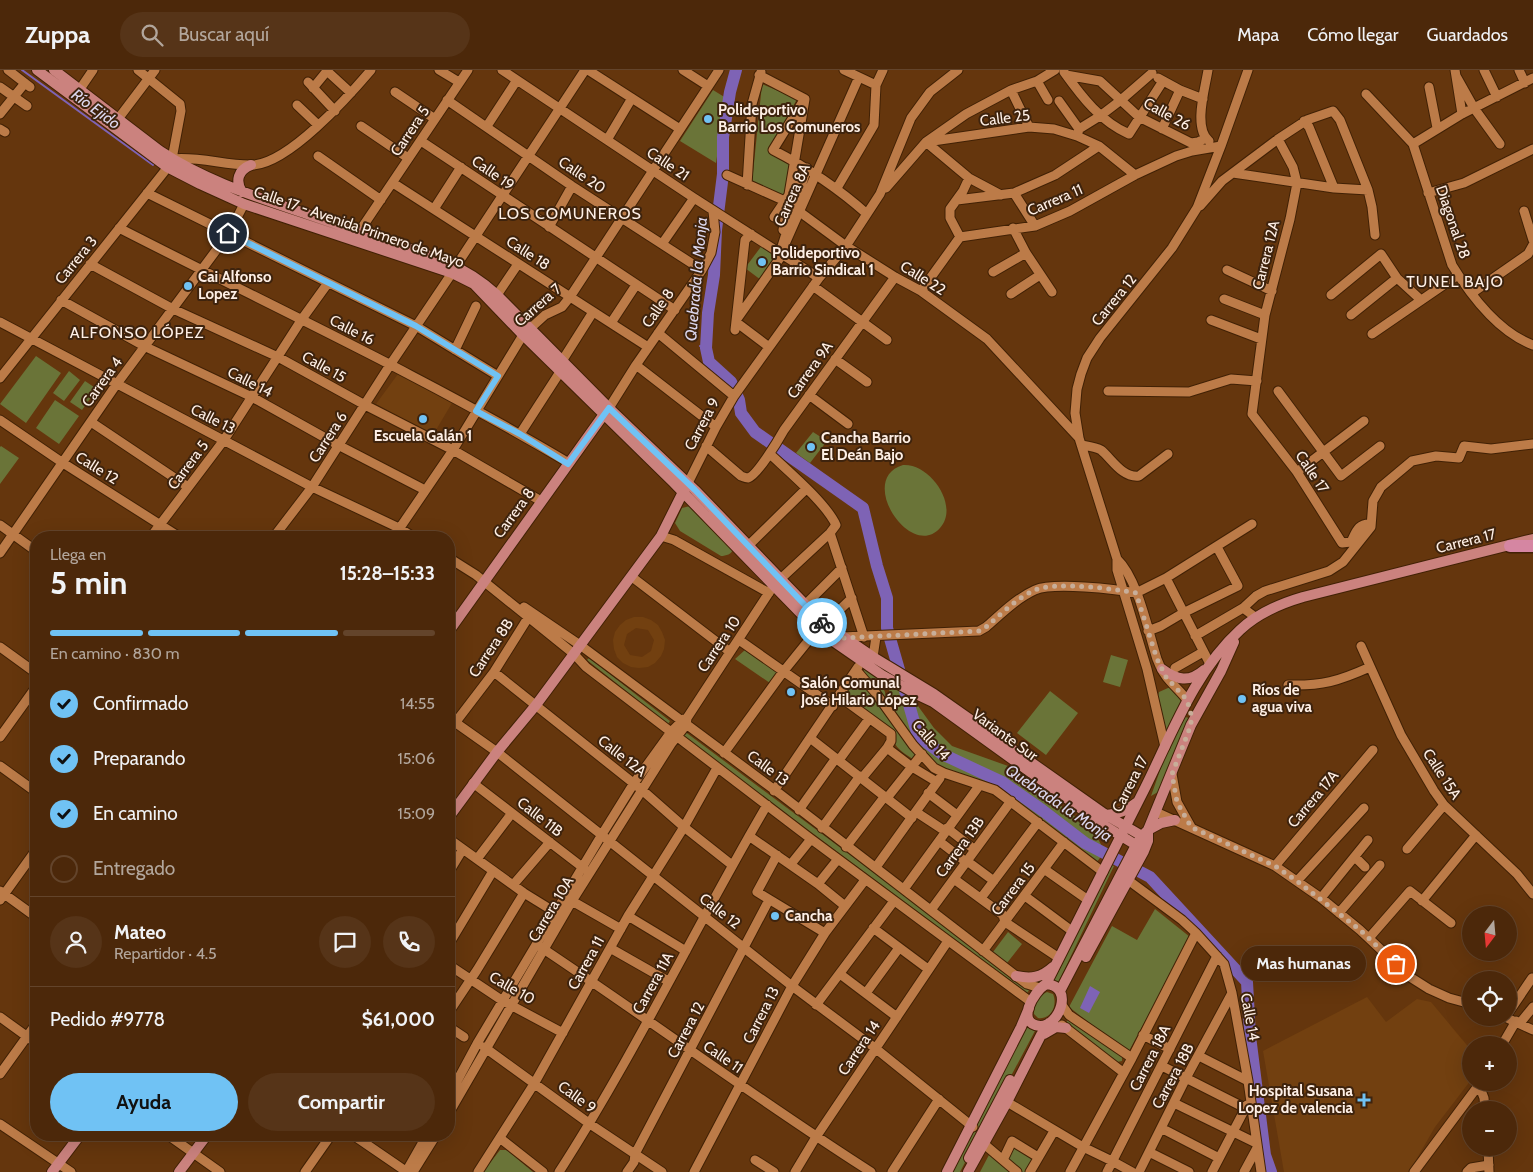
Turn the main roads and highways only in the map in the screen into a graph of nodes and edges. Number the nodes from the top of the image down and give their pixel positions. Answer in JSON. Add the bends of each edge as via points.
{"nodes":[{"id":1,"x":37,"y":70,"type":"edge"},
{"id":2,"x":54,"y":70,"type":"edge"},
{"id":3,"x":251,"y":165,"type":"road end"},
{"id":4,"x":166,"y":169,"type":"junction"},
{"id":5,"x":242,"y":192,"type":"junction"},
{"id":6,"x":454,"y":270,"type":"junction"},
{"id":7,"x":526,"y":331,"type":"junction"},
{"id":8,"x":607,"y":411,"type":"junction"},
{"id":9,"x":688,"y":483,"type":"junction"},
{"id":10,"x":683,"y":493,"type":"junction"},
{"id":11,"x":1533,"y":539,"type":"edge"},
{"id":12,"x":1510,"y":546,"type":"junction"},
{"id":13,"x":1533,"y":546,"type":"edge"},
{"id":14,"x":774,"y":586,"type":"junction"},
{"id":15,"x":455,"y":621,"type":"edge"},
{"id":16,"x":820,"y":627,"type":"junction"},
{"id":17,"x":1238,"y":631,"type":"junction"},
{"id":18,"x":885,"y":664,"type":"joint"},
{"id":19,"x":1210,"y":664,"type":"junction"},
{"id":20,"x":1162,"y":670,"type":"road end"},
{"id":21,"x":882,"y":675,"type":"joint"},
{"id":22,"x":917,"y":690,"type":"junction"},
{"id":23,"x":1187,"y":700,"type":"junction"},
{"id":24,"x":1191,"y":725,"type":"junction"},
{"id":25,"x":1146,"y":787,"type":"junction"},
{"id":26,"x":1140,"y":798,"type":"junction"},
{"id":27,"x":455,"y":808,"type":"edge"},
{"id":28,"x":1156,"y":812,"type":"junction"},
{"id":29,"x":1106,"y":815,"type":"junction"},
{"id":30,"x":1175,"y":820,"type":"road end"},
{"id":31,"x":1105,"y":826,"type":"junction"},
{"id":32,"x":1123,"y":831,"type":"junction"},
{"id":33,"x":1142,"y":837,"type":"junction"},
{"id":34,"x":1114,"y":850,"type":"junction"},
{"id":35,"x":1134,"y":859,"type":"junction"},
{"id":36,"x":1057,"y":961,"type":"junction"},
{"id":37,"x":1016,"y":976,"type":"road end"},
{"id":38,"x":1043,"y":986,"type":"junction"},
{"id":39,"x":1061,"y":999,"type":"junction"},
{"id":40,"x":1029,"y":1009,"type":"junction"},
{"id":41,"x":1046,"y":1026,"type":"junction"},
{"id":42,"x":1066,"y":1028,"type":"road end"},
{"id":43,"x":991,"y":1123,"type":"junction"},
{"id":44,"x":75,"y":1141,"type":"edge"},
{"id":45,"x":203,"y":1141,"type":"edge"},
{"id":46,"x":55,"y":1168,"type":"edge"},
{"id":47,"x":179,"y":1172,"type":"edge"},
{"id":48,"x":948,"y":1172,"type":"edge"},
{"id":49,"x":961,"y":1172,"type":"edge"},
{"id":50,"x":968,"y":1172,"type":"edge"}],
"edges":[{"from":1,"to":4,"type":"main road","name":"Calle 17 - Avenida Primero de Mayo"},
{"from":2,"to":4,"type":"main road","name":"Calle 17 - Avenida Primero de Mayo","via":[[118,118]]},
{"from":3,"to":5,"type":"main road","via":[[239,176],[238,185]]},
{"from":4,"to":5,"type":"main road","name":"Calle 17 - Avenida Primero de Mayo"},
{"from":4,"to":6,"type":"main road","name":"Calle 17 - Avenida Primero de Mayo","via":[[242,209]]},
{"from":5,"to":6,"type":"main road","name":"Calle 17 - Avenida Primero de Mayo","via":[[359,232]]},
{"from":6,"to":7,"type":"main road","name":"Calle 17 - Avenida Primero de Mayo"},
{"from":6,"to":7,"type":"main road","name":"Calle 17 - Avenida Primero de Mayo","via":[[480,279]]},
{"from":7,"to":8,"type":"main road","name":"Calle 17 - Avenida Primero de Mayo","via":[[562,361]]},
{"from":7,"to":8,"type":"main road","name":"Calle 17 - Avenida Primero de Mayo","via":[[560,372]]},
{"from":8,"to":9,"type":"main road","name":"Calle 17 - Avenida Primero de Mayo"},
{"from":8,"to":10,"type":"main road","name":"Calle 17 - Avenida Primero de Mayo"},
{"from":8,"to":15,"type":"main road","name":"Carrera 8","via":[[482,578]]},
{"from":9,"to":10,"type":"main road","name":"Carrera 9"},
{"from":9,"to":14,"type":"main road","name":"Calle 17 - Avenida Primero de Mayo","via":[[749,546]]},
{"from":10,"to":14,"type":"main road","name":"Calle 17 - Avenida Primero de Mayo"},
{"from":10,"to":27,"type":"main road","name":"Carrera 9","via":[[662,536]]},
{"from":11,"to":12,"type":"main road","name":"Carrera 17"},
{"from":12,"to":13,"type":"highway"},
{"from":12,"to":17,"type":"main road","name":"Carrera 17","via":[[1303,597],[1255,617]]},
{"from":14,"to":16,"type":"main road","name":"Calle 17 - Avenida Primero de Mayo"},
{"from":14,"to":16,"type":"main road","name":"Calle 17 - Avenida Primero de Mayo","via":[[805,605]]},
{"from":16,"to":18,"type":"main road","name":"Calle 17 - Avenida Primero de Mayo"},
{"from":16,"to":21,"type":"main road","name":"Calle 17 - Avenida Primero de Mayo"},
{"from":17,"to":19,"type":"main road","name":"Carrera 17"},
{"from":17,"to":24,"type":"main road","name":"Carrera 17"},
{"from":18,"to":22,"type":"main road","name":"Variante Sur"},
{"from":19,"to":20,"type":"main road","via":[[1192,678],[1178,678]]},
{"from":19,"to":23,"type":"main road","name":"Carrera 17"},
{"from":21,"to":22,"type":"main road","name":"Variante Sur"},
{"from":22,"to":29,"type":"main road","name":"Variante Sur","via":[[934,694]]},
{"from":22,"to":31,"type":"main road","name":"Variante Sur"},
{"from":23,"to":24,"type":"main road"},
{"from":23,"to":25,"type":"main road","name":"Carrera 17"},
{"from":24,"to":28,"type":"main road","name":"Carrera 17"},
{"from":25,"to":26,"type":"main road","name":"Carrera 17"},
{"from":25,"to":28,"type":"main road","via":[[1146,801]]},
{"from":26,"to":29,"type":"main road","via":[[1125,811]]},
{"from":26,"to":32,"type":"main road","name":"Carrera 17"},
{"from":28,"to":33,"type":"main road","name":"Carrera 17"},
{"from":29,"to":32,"type":"main road","name":"Variante Sur"},
{"from":30,"to":33,"type":"main road","via":[[1161,823]]},
{"from":31,"to":32,"type":"main road","name":"Variante Sur"},
{"from":31,"to":34,"type":"main road","via":[[1112,837]]},
{"from":32,"to":33,"type":"main road"},
{"from":32,"to":34,"type":"main road","name":"Carrera 17"},
{"from":33,"to":35,"type":"main road","name":"Carrera 17"},
{"from":33,"to":35,"type":"main road","via":[[1146,845]]},
{"from":34,"to":36,"type":"main road","name":"Carrera 17"},
{"from":35,"to":39,"type":"main road","name":"Carrera 17"},
{"from":36,"to":37,"type":"main road","via":[[1039,977]]},
{"from":36,"to":38,"type":"main road","name":"Carrera 17"},
{"from":38,"to":39,"type":"main road","via":[[1056,986]]},
{"from":38,"to":40,"type":"main road","name":"Carrera 17"},
{"from":39,"to":41,"type":"main road","name":"Carrera 17"},
{"from":40,"to":41,"type":"main road","via":[[1034,1024]]},
{"from":40,"to":48,"type":"main road"},
{"from":41,"to":42,"type":"main road"},
{"from":41,"to":43,"type":"main road"},
{"from":41,"to":43,"type":"main road","via":[[1007,1102]]},
{"from":43,"to":49,"type":"main road"},
{"from":43,"to":50,"type":"main road","via":[[984,1144]]},
{"from":44,"to":46,"type":"main road"},
{"from":45,"to":47,"type":"main road"}]}
